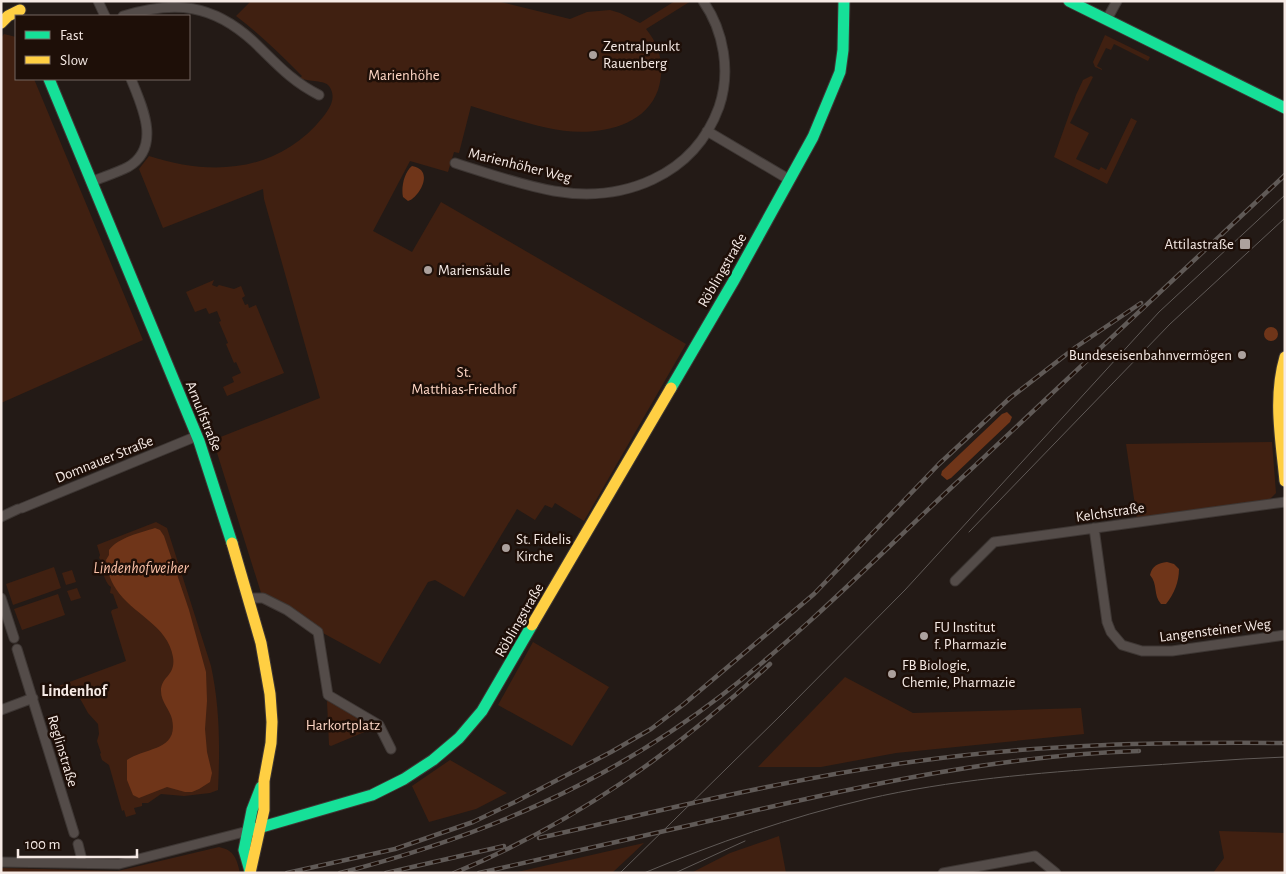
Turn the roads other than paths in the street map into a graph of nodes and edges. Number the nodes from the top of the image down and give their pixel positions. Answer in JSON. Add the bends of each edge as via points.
{"nodes":[{"id":1,"x":98,"y":1,"type":"edge"},
{"id":2,"x":703,"y":1,"type":"edge"},
{"id":3,"x":844,"y":1,"type":"edge"},
{"id":4,"x":1070,"y":1,"type":"edge"},
{"id":5,"x":1117,"y":1,"type":"edge"},
{"id":6,"x":20,"y":9,"type":"edge"},
{"id":7,"x":105,"y":15,"type":"edge"},
{"id":8,"x":126,"y":15,"type":"edge"},
{"id":9,"x":1106,"y":19,"type":"junction"},
{"id":10,"x":1,"y":23,"type":"edge"},
{"id":11,"x":48,"y":80,"type":"edge"},
{"id":12,"x":131,"y":80,"type":"edge"},
{"id":13,"x":319,"y":95,"type":"dead end"},
{"id":14,"x":1283,"y":103,"type":"edge"},
{"id":15,"x":707,"y":131,"type":"junction"},
{"id":16,"x":455,"y":163,"type":"dead end"},
{"id":17,"x":790,"y":180,"type":"junction"},
{"id":18,"x":92,"y":182,"type":"junction"},
{"id":19,"x":1285,"y":357,"type":"edge"},
{"id":20,"x":197,"y":436,"type":"junction"},
{"id":21,"x":1285,"y":481,"type":"edge"},
{"id":22,"x":1285,"y":502,"type":"edge"},
{"id":23,"x":1,"y":516,"type":"edge"},
{"id":24,"x":1094,"y":528,"type":"junction"},
{"id":25,"x":955,"y":581,"type":"dead end"},
{"id":26,"x":1,"y":598,"type":"edge"},
{"id":27,"x":249,"y":598,"type":"junction"},
{"id":28,"x":1285,"y":635,"type":"edge"},
{"id":29,"x":14,"y":638,"type":"dead end"},
{"id":30,"x":17,"y":649,"type":"dead end"},
{"id":31,"x":33,"y":698,"type":"junction"},
{"id":32,"x":1,"y":710,"type":"edge"},
{"id":33,"x":391,"y":749,"type":"dead end"},
{"id":34,"x":264,"y":781,"type":"junction"},
{"id":35,"x":260,"y":827,"type":"junction"},
{"id":36,"x":248,"y":830,"type":"junction"},
{"id":37,"x":74,"y":833,"type":"dead end"},
{"id":38,"x":78,"y":844,"type":"dead end"},
{"id":39,"x":1,"y":862,"type":"edge"},
{"id":40,"x":81,"y":863,"type":"junction"},
{"id":41,"x":980,"y":869,"type":"edge"},
{"id":42,"x":250,"y":873,"type":"edge"},
{"id":43,"x":943,"y":873,"type":"edge"},
{"id":44,"x":1056,"y":873,"type":"edge"}],
"edges":[{"from":1,"to":7,"type":"street"},
{"from":2,"to":15,"type":"street","name":"Marienhöher Weg","via":[[718,28],[724,61],[722,96]]},
{"from":3,"to":17,"type":"main road","name":"Röblingstraße","via":[[843,50],[836,86]]},
{"from":4,"to":9,"type":"main road"},
{"from":5,"to":9,"type":"street"},
{"from":6,"to":10,"type":"main road"},
{"from":8,"to":13,"type":"street","via":[[162,6],[185,5],[207,10],[238,28],[296,82]]},
{"from":9,"to":14,"type":"main road"},
{"from":11,"to":18,"type":"main road","name":"Arnulfstraße"},
{"from":12,"to":18,"type":"street","via":[[145,114],[146,143],[128,167]]},
{"from":15,"to":16,"type":"street","name":"Marienhöher Weg","via":[[696,148],[663,176],[634,187],[606,192],[555,191]]},
{"from":15,"to":17,"type":"street"},
{"from":17,"to":35,"type":"main road","name":"Röblingstraße","via":[[600,512],[472,726],[442,755],[390,788]]},
{"from":18,"to":20,"type":"main road","name":"Arnulfstraße"},
{"from":19,"to":21,"type":"main road","via":[[1278,397]]},
{"from":20,"to":23,"type":"street","name":"Domnauer Straße"},
{"from":20,"to":27,"type":"main road","name":"Arnulfstraße"},
{"from":22,"to":24,"type":"street","name":"Kelchstraße"},
{"from":24,"to":25,"type":"street","name":"Kelchstraße","via":[[994,542]]},
{"from":24,"to":28,"type":"street","name":"Langensteiner Weg","via":[[1107,622],[1122,645],[1142,651],[1172,651]]},
{"from":26,"to":29,"type":"street"},
{"from":27,"to":33,"type":"street","via":[[263,598],[318,632],[328,695],[379,725]]},
{"from":27,"to":34,"type":"main road","name":"Arnulfstraße","via":[[261,643],[272,722]]},
{"from":30,"to":31,"type":"street","name":"Reglinstraße"},
{"from":31,"to":32,"type":"street"},
{"from":31,"to":37,"type":"street","name":"Reglinstraße"},
{"from":34,"to":35,"type":"main road","name":"Arnulfstraße","via":[[264,810]]},
{"from":34,"to":36,"type":"main road","name":"Arnulfstraße"},
{"from":35,"to":36,"type":"main road","name":"Röblingstraße"},
{"from":35,"to":42,"type":"main road","name":"Arnulfstraße"},
{"from":36,"to":40,"type":"street","name":"Röblingstraße","via":[[119,864]]},
{"from":36,"to":42,"type":"main road","name":"Arnulfstraße","via":[[244,850]]},
{"from":38,"to":40,"type":"street"},
{"from":39,"to":40,"type":"street","name":"Röblingstraße"},
{"from":41,"to":43,"type":"street"},
{"from":41,"to":44,"type":"street","via":[[1035,856]]}]}
